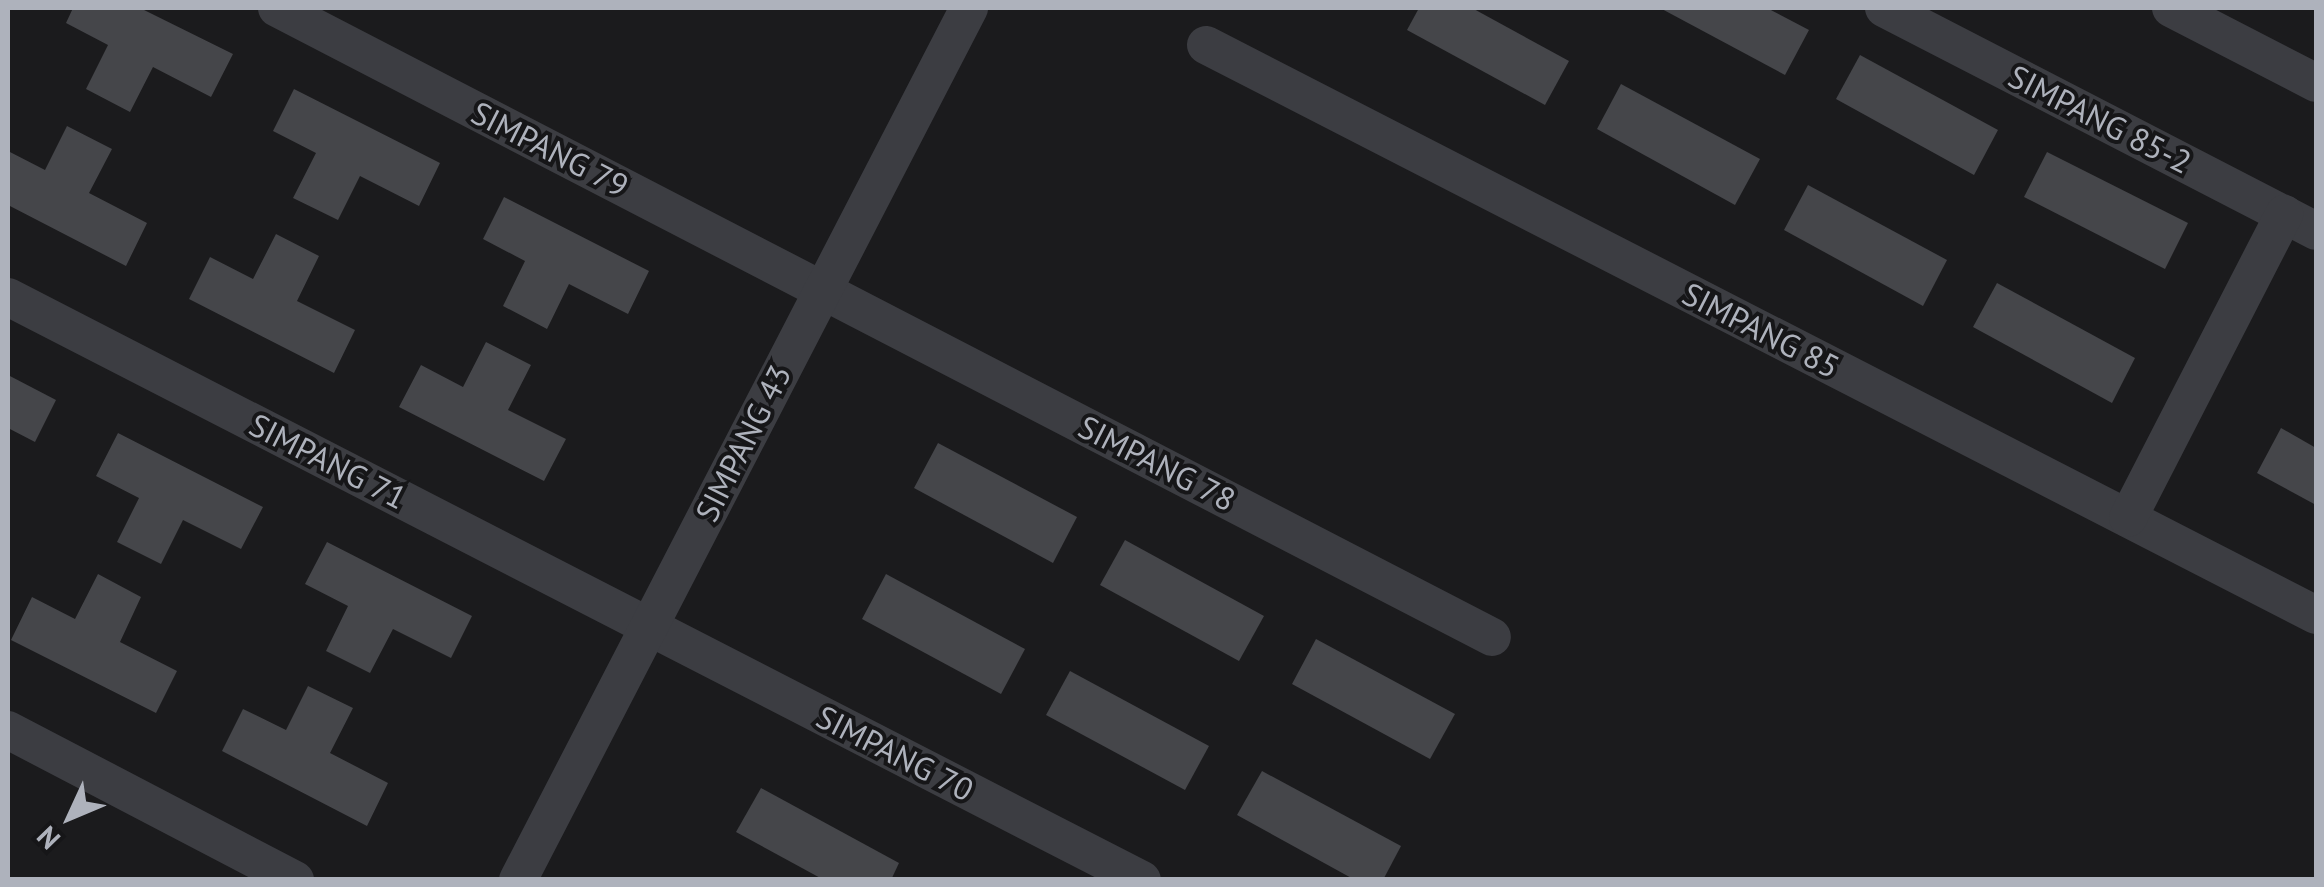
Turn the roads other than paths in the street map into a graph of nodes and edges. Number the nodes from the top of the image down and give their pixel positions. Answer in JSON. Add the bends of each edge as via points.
{"nodes":[{"id":1,"x":277,"y":8,"type":"edge"},
{"id":2,"x":969,"y":8,"type":"edge"},
{"id":3,"x":1884,"y":8,"type":"edge"},
{"id":4,"x":2171,"y":8,"type":"edge"},
{"id":5,"x":1206,"y":45,"type":"dead end"},
{"id":6,"x":2316,"y":84,"type":"edge"},
{"id":7,"x":2300,"y":222,"type":"edge"},
{"id":8,"x":822,"y":290,"type":"junction"},
{"id":9,"x":8,"y":297,"type":"edge"},
{"id":10,"x":2128,"y":518,"type":"junction"},
{"id":11,"x":2316,"y":615,"type":"edge"},
{"id":12,"x":649,"y":626,"type":"junction"},
{"id":13,"x":1492,"y":636,"type":"dead end"},
{"id":14,"x":8,"y":730,"type":"edge"},
{"id":15,"x":295,"y":880,"type":"edge"},
{"id":16,"x":518,"y":880,"type":"edge"},
{"id":17,"x":1142,"y":880,"type":"edge"}],
"edges":[{"from":1,"to":8,"type":"street","name":"SIMPANG 79"},
{"from":2,"to":8,"type":"street","name":"SIMPANG 43"},
{"from":3,"to":7,"type":"street","name":"SIMPANG 85-2"},
{"from":4,"to":6,"type":"street"},
{"from":5,"to":10,"type":"street","name":"SIMPANG 85"},
{"from":7,"to":10,"type":"street"},
{"from":8,"to":12,"type":"street","name":"SIMPANG 43"},
{"from":8,"to":13,"type":"street","name":"SIMPANG 78"},
{"from":9,"to":12,"type":"street","name":"SIMPANG 71"},
{"from":10,"to":11,"type":"street","name":"SIMPANG 85"},
{"from":12,"to":16,"type":"street","name":"SIMPANG 43"},
{"from":12,"to":17,"type":"street","name":"SIMPANG 70"},
{"from":14,"to":15,"type":"street"}]}
